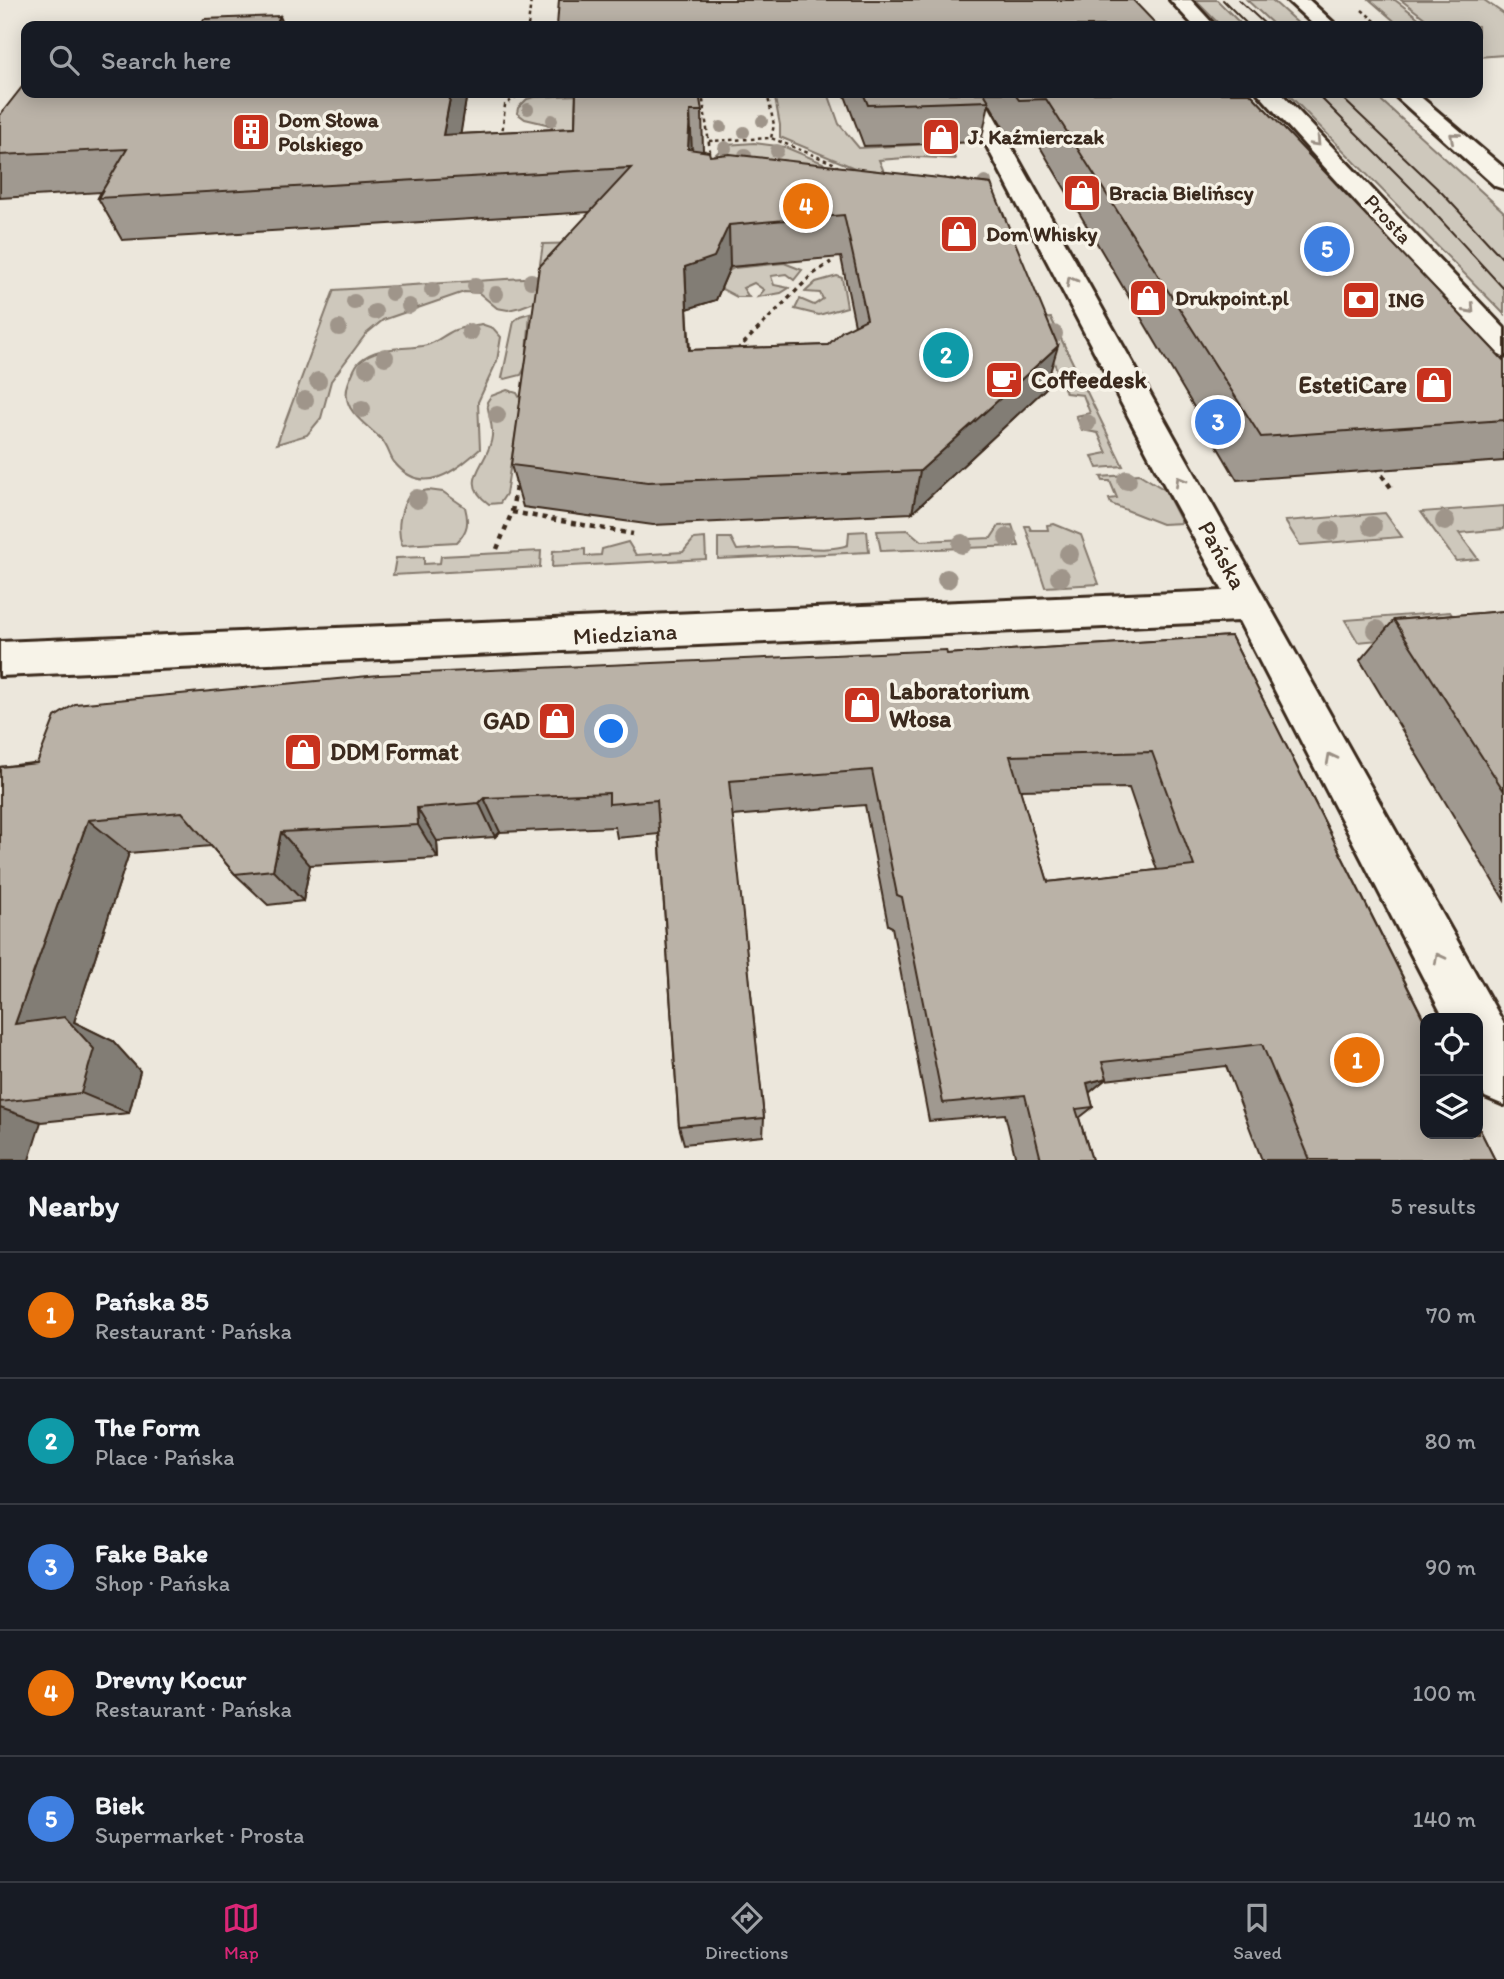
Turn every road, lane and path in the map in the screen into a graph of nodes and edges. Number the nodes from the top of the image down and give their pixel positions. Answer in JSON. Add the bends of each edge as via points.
{"nodes":[{"id":1,"x":531,"y":0,"type":"edge"},
{"id":2,"x":1180,"y":0,"type":"edge"},
{"id":3,"x":1297,"y":0,"type":"edge"},
{"id":4,"x":1361,"y":9,"type":"dead end"},
{"id":5,"x":529,"y":21,"type":"edge"},
{"id":6,"x":1200,"y":21,"type":"edge"},
{"id":7,"x":1321,"y":21,"type":"edge"},
{"id":8,"x":1375,"y":21,"type":"edge"},
{"id":9,"x":514,"y":98,"type":"edge"},
{"id":10,"x":703,"y":98,"type":"edge"},
{"id":11,"x":767,"y":98,"type":"edge"},
{"id":12,"x":973,"y":98,"type":"edge"},
{"id":13,"x":1274,"y":98,"type":"edge"},
{"id":14,"x":1409,"y":98,"type":"edge"},
{"id":15,"x":771,"y":138,"type":"junction"},
{"id":16,"x":501,"y":140,"type":"edge"},
{"id":17,"x":709,"y":141,"type":"junction"},
{"id":18,"x":703,"y":151,"type":"edge"},
{"id":19,"x":849,"y":175,"type":"edge"},
{"id":20,"x":913,"y":177,"type":"edge"},
{"id":21,"x":940,"y":177,"type":"junction"},
{"id":22,"x":973,"y":181,"type":"edge"},
{"id":23,"x":1504,"y":181,"type":"edge"},
{"id":24,"x":932,"y":183,"type":"edge"},
{"id":25,"x":831,"y":261,"type":"edge"},
{"id":26,"x":1504,"y":347,"type":"edge"},
{"id":27,"x":737,"y":351,"type":"edge"},
{"id":28,"x":1368,"y":456,"type":"edge"},
{"id":29,"x":517,"y":474,"type":"edge"},
{"id":30,"x":1392,"y":489,"type":"dead end"},
{"id":31,"x":512,"y":512,"type":"junction"},
{"id":32,"x":633,"y":534,"type":"edge"},
{"id":33,"x":497,"y":549,"type":"dead end"},
{"id":34,"x":1249,"y":604,"type":"junction"},
{"id":35,"x":0,"y":659,"type":"edge"},
{"id":36,"x":1469,"y":1013,"type":"edge"},
{"id":37,"x":1483,"y":1038,"type":"edge"},
{"id":38,"x":1504,"y":1078,"type":"edge"}],
"edges":[{"from":1,"to":5,"type":"path"},
{"from":2,"to":6,"type":"street"},
{"from":3,"to":7,"type":"street"},
{"from":4,"to":8,"type":"path"},
{"from":9,"to":16,"type":"path","via":[[505,105]]},
{"from":10,"to":17,"type":"path"},
{"from":11,"to":15,"type":"path","via":[[774,125]]},
{"from":34,"to":12,"type":"street","name":"Pańska","one_way":true},
{"from":13,"to":26,"type":"street","name":"Prosta","one_way":true},
{"from":23,"to":14,"type":"street","one_way":true},
{"from":15,"to":17,"type":"path"},
{"from":15,"to":19,"type":"path","via":[[833,163]]},
{"from":17,"to":18,"type":"path","via":[[710,151]]},
{"from":20,"to":21,"type":"path"},
{"from":21,"to":22,"type":"path"},
{"from":21,"to":24,"type":"path"},
{"from":25,"to":27,"type":"path"},
{"from":28,"to":30,"type":"path"},
{"from":29,"to":31,"type":"path"},
{"from":31,"to":32,"type":"path"},
{"from":31,"to":33,"type":"path"},
{"from":34,"to":35,"type":"street","name":"Miedziana"},
{"from":36,"to":34,"type":"street","name":"Pańska","one_way":true},
{"from":37,"to":38,"type":"street"}]}
